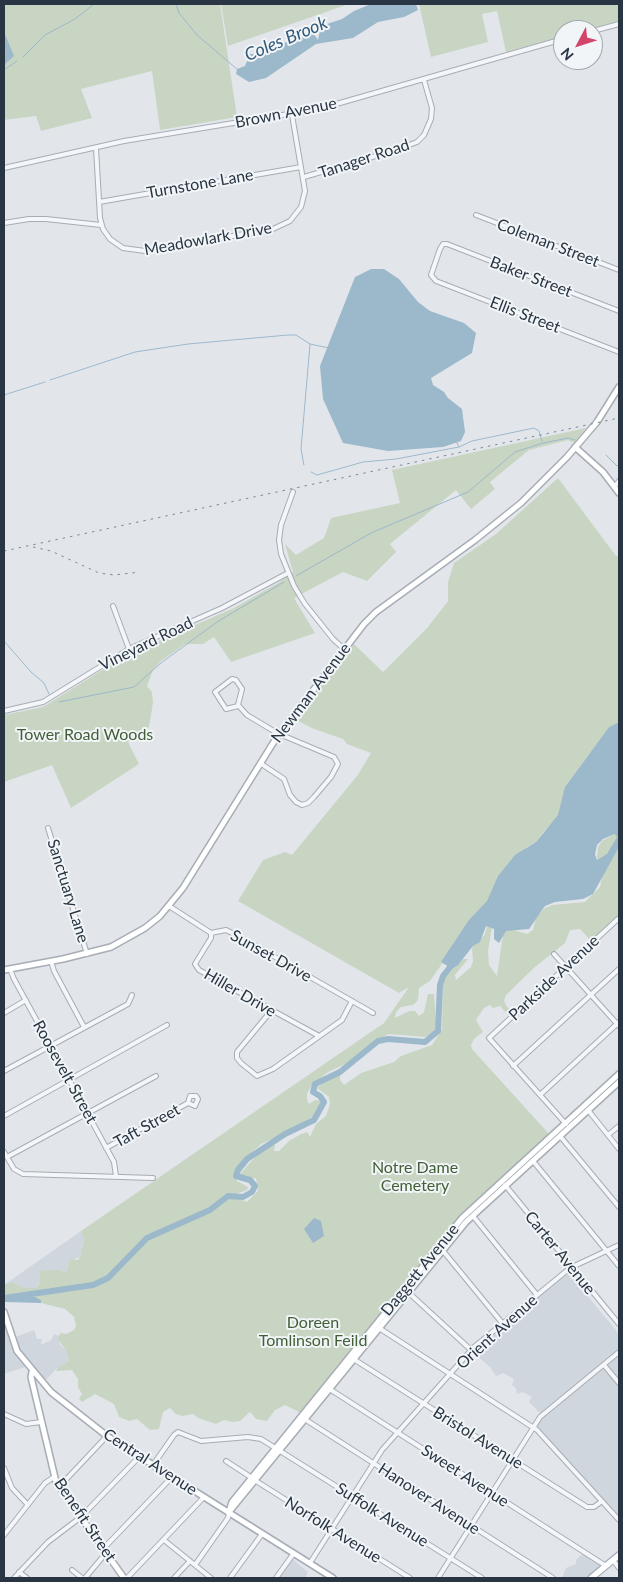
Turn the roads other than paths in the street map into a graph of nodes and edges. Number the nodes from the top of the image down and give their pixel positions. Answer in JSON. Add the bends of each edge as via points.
{"nodes":[{"id":1,"x":619,"y":24,"type":"edge"},
{"id":2,"x":603,"y":28,"type":"edge"},
{"id":3,"x":553,"y":42,"type":"edge"},
{"id":4,"x":424,"y":80,"type":"junction"},
{"id":5,"x":292,"y":115,"type":"junction"},
{"id":6,"x":96,"y":148,"type":"junction"},
{"id":7,"x":301,"y":167,"type":"junction"},
{"id":8,"x":4,"y":168,"type":"edge"},
{"id":9,"x":304,"y":177,"type":"junction"},
{"id":10,"x":99,"y":202,"type":"junction"},
{"id":11,"x":476,"y":215,"type":"dead end"},
{"id":12,"x":4,"y":223,"type":"edge"},
{"id":13,"x":100,"y":225,"type":"junction"},
{"id":14,"x":619,"y":270,"type":"edge"},
{"id":15,"x":431,"y":277,"type":"joint"},
{"id":16,"x":619,"y":311,"type":"edge"},
{"id":17,"x":619,"y":352,"type":"edge"},
{"id":18,"x":619,"y":387,"type":"edge"},
{"id":19,"x":575,"y":447,"type":"junction"},
{"id":20,"x":619,"y":480,"type":"edge"},
{"id":21,"x":615,"y":486,"type":"junction"},
{"id":22,"x":293,"y":492,"type":"dead end"},
{"id":23,"x":619,"y":493,"type":"edge"},
{"id":24,"x":288,"y":573,"type":"junction"},
{"id":25,"x":113,"y":606,"type":"dead end"},
{"id":26,"x":129,"y":649,"type":"junction"},
{"id":27,"x":344,"y":649,"type":"junction"},
{"id":28,"x":238,"y":706,"type":"junction"},
{"id":29,"x":4,"y":710,"type":"edge"},
{"id":30,"x":280,"y":734,"type":"junction"},
{"id":31,"x":260,"y":763,"type":"junction"},
{"id":32,"x":48,"y":828,"type":"dead end"},
{"id":33,"x":169,"y":906,"type":"junction"},
{"id":34,"x":619,"y":918,"type":"edge"},
{"id":35,"x":211,"y":933,"type":"junction"},
{"id":36,"x":88,"y":954,"type":"junction"},
{"id":37,"x":554,"y":954,"type":"dead end"},
{"id":38,"x":51,"y":961,"type":"junction"},
{"id":39,"x":565,"y":967,"type":"junction"},
{"id":40,"x":10,"y":969,"type":"junction"},
{"id":41,"x":619,"y":969,"type":"edge"},
{"id":42,"x":4,"y":970,"type":"edge"},
{"id":43,"x":132,"y":994,"type":"dead end"},
{"id":44,"x":591,"y":995,"type":"junction"},
{"id":45,"x":26,"y":1000,"type":"junction"},
{"id":46,"x":352,"y":1001,"type":"junction"},
{"id":47,"x":271,"y":1010,"type":"junction"},
{"id":48,"x":4,"y":1013,"type":"edge"},
{"id":49,"x":373,"y":1013,"type":"dead end"},
{"id":50,"x":619,"y":1024,"type":"edge"},
{"id":51,"x":167,"y":1026,"type":"dead end"},
{"id":52,"x":84,"y":1027,"type":"junction"},
{"id":53,"x":319,"y":1036,"type":"junction"},
{"id":54,"x":50,"y":1045,"type":"junction"},
{"id":55,"x":513,"y":1066,"type":"junction"},
{"id":56,"x":4,"y":1071,"type":"edge"},
{"id":57,"x":619,"y":1074,"type":"edge"},
{"id":58,"x":156,"y":1076,"type":"dead end"},
{"id":59,"x":69,"y":1080,"type":"junction"},
{"id":60,"x":619,"y":1082,"type":"edge"},
{"id":61,"x":540,"y":1095,"type":"junction"},
{"id":62,"x":188,"y":1103,"type":"dead end"},
{"id":63,"x":588,"y":1110,"type":"junction"},
{"id":64,"x":88,"y":1114,"type":"junction"},
{"id":65,"x":4,"y":1116,"type":"edge"},
{"id":66,"x":568,"y":1125,"type":"junction"},
{"id":67,"x":619,"y":1126,"type":"edge"},
{"id":68,"x":560,"y":1136,"type":"junction"},
{"id":69,"x":608,"y":1136,"type":"junction"},
{"id":70,"x":106,"y":1148,"type":"junction"},
{"id":71,"x":619,"y":1149,"type":"edge"},
{"id":72,"x":4,"y":1152,"type":"edge"},
{"id":73,"x":7,"y":1158,"type":"junction"},
{"id":74,"x":533,"y":1161,"type":"junction"},
{"id":75,"x":116,"y":1176,"type":"junction"},
{"id":76,"x":153,"y":1178,"type":"dead end"},
{"id":77,"x":504,"y":1184,"type":"junction"},
{"id":78,"x":619,"y":1208,"type":"edge"},
{"id":79,"x":473,"y":1216,"type":"junction"},
{"id":80,"x":619,"y":1245,"type":"edge"},
{"id":81,"x":441,"y":1249,"type":"junction"},
{"id":82,"x":607,"y":1251,"type":"junction"},
{"id":83,"x":619,"y":1266,"type":"edge"},
{"id":84,"x":572,"y":1267,"type":"junction"},
{"id":85,"x":409,"y":1292,"type":"junction"},
{"id":86,"x":537,"y":1295,"type":"junction"},
{"id":87,"x":4,"y":1312,"type":"edge"},
{"id":88,"x":503,"y":1324,"type":"junction"},
{"id":89,"x":619,"y":1324,"type":"edge"},
{"id":90,"x":374,"y":1326,"type":"junction"},
{"id":91,"x":380,"y":1329,"type":"junction"},
{"id":92,"x":472,"y":1350,"type":"junction"},
{"id":93,"x":619,"y":1352,"type":"edge"},
{"id":94,"x":355,"y":1360,"type":"junction"},
{"id":95,"x":604,"y":1365,"type":"junction"},
{"id":96,"x":32,"y":1372,"type":"junction"},
{"id":97,"x":450,"y":1374,"type":"junction"},
{"id":98,"x":619,"y":1383,"type":"edge"},
{"id":99,"x":328,"y":1388,"type":"junction"},
{"id":100,"x":423,"y":1404,"type":"junction"},
{"id":101,"x":4,"y":1414,"type":"edge"},
{"id":102,"x":306,"y":1420,"type":"junction"},
{"id":103,"x":41,"y":1422,"type":"junction"},
{"id":104,"x":534,"y":1427,"type":"junction"},
{"id":105,"x":397,"y":1432,"type":"junction"},
{"id":106,"x":107,"y":1436,"type":"junction"},
{"id":107,"x":278,"y":1449,"type":"junction"},
{"id":108,"x":140,"y":1456,"type":"junction"},
{"id":109,"x":513,"y":1460,"type":"junction"},
{"id":110,"x":226,"y":1461,"type":"dead end"},
{"id":111,"x":372,"y":1463,"type":"junction"},
{"id":112,"x":154,"y":1465,"type":"junction"},
{"id":113,"x":4,"y":1468,"type":"edge"},
{"id":114,"x":54,"y":1477,"type":"junction"},
{"id":115,"x":172,"y":1477,"type":"junction"},
{"id":116,"x":254,"y":1479,"type":"junction"},
{"id":117,"x":60,"y":1487,"type":"junction"},
{"id":118,"x":492,"y":1493,"type":"junction"},
{"id":119,"x":352,"y":1496,"type":"junction"},
{"id":120,"x":204,"y":1497,"type":"junction"},
{"id":121,"x":602,"y":1501,"type":"junction"},
{"id":122,"x":28,"y":1505,"type":"junction"},
{"id":123,"x":229,"y":1512,"type":"junction"},
{"id":124,"x":81,"y":1518,"type":"junction"},
{"id":125,"x":619,"y":1520,"type":"edge"},
{"id":126,"x":471,"y":1526,"type":"junction"},
{"id":127,"x":332,"y":1528,"type":"junction"},
{"id":128,"x":262,"y":1534,"type":"junction"},
{"id":129,"x":4,"y":1535,"type":"edge"},
{"id":130,"x":164,"y":1540,"type":"junction"},
{"id":131,"x":105,"y":1551,"type":"junction"},
{"id":132,"x":294,"y":1553,"type":"junction"},
{"id":133,"x":619,"y":1555,"type":"edge"},
{"id":134,"x":450,"y":1558,"type":"junction"},
{"id":135,"x":613,"y":1560,"type":"junction"},
{"id":136,"x":190,"y":1561,"type":"junction"},
{"id":137,"x":310,"y":1563,"type":"junction"},
{"id":138,"x":195,"y":1564,"type":"junction"},
{"id":139,"x":606,"y":1566,"type":"junction"},
{"id":140,"x":619,"y":1568,"type":"edge"},
{"id":141,"x":72,"y":1570,"type":"dead end"},
{"id":142,"x":19,"y":1572,"type":"junction"},
{"id":143,"x":14,"y":1578,"type":"edge"},
{"id":144,"x":27,"y":1578,"type":"edge"},
{"id":145,"x":84,"y":1578,"type":"edge"},
{"id":146,"x":126,"y":1578,"type":"edge"},
{"id":147,"x":174,"y":1578,"type":"edge"},
{"id":148,"x":211,"y":1578,"type":"edge"},
{"id":149,"x":230,"y":1578,"type":"edge"},
{"id":150,"x":276,"y":1578,"type":"edge"},
{"id":151,"x":333,"y":1578,"type":"edge"},
{"id":152,"x":410,"y":1578,"type":"edge"},
{"id":153,"x":438,"y":1578,"type":"edge"},
{"id":154,"x":482,"y":1578,"type":"edge"},
{"id":155,"x":553,"y":1578,"type":"edge"},
{"id":156,"x":591,"y":1578,"type":"edge"}],
"edges":[{"from":1,"to":2,"type":"street"},
{"from":3,"to":4,"type":"street","name":"Brown Avenue"},
{"from":4,"to":5,"type":"street","name":"Brown Avenue"},
{"from":4,"to":9,"type":"street","name":"Tanager Road","via":[[432,108],[431,119],[417,142]]},
{"from":5,"to":6,"type":"street","name":"Brown Avenue"},
{"from":5,"to":7,"type":"street","name":"Meadowlark Drive"},
{"from":6,"to":8,"type":"street","name":"Brown Avenue"},
{"from":6,"to":10,"type":"street"},
{"from":7,"to":9,"type":"street","name":"Meadowlark Drive"},
{"from":7,"to":10,"type":"street","name":"Turnstone Lane"},
{"from":9,"to":13,"type":"street","name":"Meadowlark Drive","via":[[305,195],[300,210],[288,223],[273,229],[138,251],[114,243]]},
{"from":10,"to":13,"type":"street"},
{"from":11,"to":14,"type":"street","name":"Coleman Street"},
{"from":12,"to":13,"type":"street","via":[[46,219]]},
{"from":15,"to":16,"type":"street","name":"Baker Street","via":[[440,249],[447,244]]},
{"from":15,"to":17,"type":"street","name":"Ellis Street"},
{"from":18,"to":19,"type":"main road","name":"Newman Avenue","via":[[597,422]]},
{"from":19,"to":21,"type":"main road"},
{"from":19,"to":27,"type":"main road","name":"Newman Avenue","via":[[510,513],[376,612]]},
{"from":20,"to":21,"type":"street"},
{"from":21,"to":23,"type":"main road"},
{"from":22,"to":24,"type":"street","via":[[283,516],[279,540]]},
{"from":24,"to":26,"type":"street","name":"Vineyard Road","via":[[222,608]]},
{"from":24,"to":27,"type":"street","via":[[319,623]]},
{"from":25,"to":26,"type":"street"},
{"from":26,"to":29,"type":"street","name":"Vineyard Road","via":[[43,702]]},
{"from":27,"to":30,"type":"main road","name":"Newman Avenue"},
{"from":28,"to":28,"type":"street","via":[[242,689],[232,679],[215,692],[226,709]]},
{"from":28,"to":30,"type":"street"},
{"from":30,"to":31,"type":"main road","name":"Newman Avenue"},
{"from":30,"to":31,"type":"street","via":[[334,757],[338,764],[331,777],[308,803],[302,805],[290,795],[284,779]]},
{"from":31,"to":33,"type":"main road","name":"Newman Avenue"},
{"from":32,"to":36,"type":"street","name":"Sanctuary Lane"},
{"from":33,"to":35,"type":"street","name":"Sunset Drive"},
{"from":33,"to":36,"type":"main road","name":"Newman Avenue","via":[[128,939]]},
{"from":34,"to":39,"type":"street","name":"Parkside Avenue"},
{"from":35,"to":46,"type":"street","name":"Sunset Drive","via":[[226,930]]},
{"from":35,"to":47,"type":"street","name":"Hiller Drive","via":[[195,964],[199,970]]},
{"from":36,"to":38,"type":"main road","name":"Newman Avenue"},
{"from":37,"to":39,"type":"street"},
{"from":38,"to":40,"type":"main road","name":"Newman Avenue"},
{"from":38,"to":52,"type":"street"},
{"from":39,"to":44,"type":"street"},
{"from":39,"to":55,"type":"street","name":"Parkside Avenue","via":[[489,1038]]},
{"from":40,"to":42,"type":"main road","name":"Newman Avenue"},
{"from":40,"to":45,"type":"street","name":"Roosevelt Street"},
{"from":41,"to":44,"type":"street"},
{"from":43,"to":52,"type":"street","via":[[128,1004]]},
{"from":44,"to":50,"type":"street"},
{"from":44,"to":55,"type":"street"},
{"from":45,"to":48,"type":"street"},
{"from":45,"to":54,"type":"street","name":"Roosevelt Street"},
{"from":46,"to":49,"type":"street","name":"Sunset Drive"},
{"from":46,"to":53,"type":"street","via":[[342,1020]]},
{"from":47,"to":53,"type":"street","name":"Hiller Drive"},
{"from":47,"to":53,"type":"street","via":[[237,1052],[241,1063],[257,1076],[268,1072]]},
{"from":50,"to":61,"type":"street"},
{"from":51,"to":59,"type":"street"},
{"from":52,"to":54,"type":"street"},
{"from":54,"to":56,"type":"street"},
{"from":54,"to":59,"type":"street","name":"Roosevelt Street"},
{"from":55,"to":61,"type":"street"},
{"from":57,"to":66,"type":"main road","name":"Daggett Avenue"},
{"from":58,"to":64,"type":"street"},
{"from":59,"to":64,"type":"street","name":"Roosevelt Street"},
{"from":59,"to":65,"type":"street"},
{"from":60,"to":63,"type":"main road","name":"Daggett Avenue"},
{"from":61,"to":66,"type":"street"},
{"from":62,"to":70,"type":"street","name":"Taft Street"},
{"from":63,"to":66,"type":"main road","name":"Daggett Avenue"},
{"from":63,"to":69,"type":"street"},
{"from":64,"to":70,"type":"street","name":"Roosevelt Street"},
{"from":64,"to":73,"type":"street"},
{"from":66,"to":68,"type":"main road","name":"Daggett Avenue"},
{"from":66,"to":77,"type":"main road","name":"Daggett Avenue"},
{"from":67,"to":69,"type":"street"},
{"from":68,"to":74,"type":"main road","name":"Daggett Avenue"},
{"from":68,"to":78,"type":"street"},
{"from":69,"to":71,"type":"street"},
{"from":70,"to":75,"type":"street","name":"Roosevelt Street","via":[[116,1167]]},
{"from":72,"to":73,"type":"street"},
{"from":73,"to":75,"type":"street","via":[[14,1169],[23,1174]]},
{"from":74,"to":77,"type":"main road","name":"Daggett Avenue"},
{"from":74,"to":82,"type":"street"},
{"from":75,"to":76,"type":"street"},
{"from":77,"to":79,"type":"main road","name":"Daggett Avenue"},
{"from":77,"to":81,"type":"main road","name":"Daggett Avenue","via":[[465,1215]]},
{"from":77,"to":84,"type":"street","name":"Carter Avenue"},
{"from":79,"to":81,"type":"main road","name":"Daggett Avenue"},
{"from":79,"to":86,"type":"street"},
{"from":80,"to":82,"type":"street","name":"Orient Avenue"},
{"from":81,"to":85,"type":"main road","name":"Daggett Avenue"},
{"from":81,"to":88,"type":"street"},
{"from":81,"to":90,"type":"main road","name":"Daggett Avenue"},
{"from":82,"to":83,"type":"street"},
{"from":82,"to":84,"type":"street","name":"Orient Avenue"},
{"from":84,"to":86,"type":"street","name":"Orient Avenue"},
{"from":84,"to":89,"type":"street","name":"Carter Avenue"},
{"from":85,"to":91,"type":"main road","name":"Daggett Avenue"},
{"from":85,"to":92,"type":"street"},
{"from":86,"to":88,"type":"street","name":"Orient Avenue"},
{"from":87,"to":96,"type":"main road","name":"Central Avenue","via":[[13,1344]]},
{"from":88,"to":92,"type":"street","name":"Orient Avenue"},
{"from":90,"to":91,"type":"street"},
{"from":90,"to":99,"type":"main road","name":"Daggett Avenue"},
{"from":91,"to":94,"type":"main road","name":"Daggett Avenue"},
{"from":91,"to":97,"type":"street"},
{"from":92,"to":97,"type":"street","name":"Orient Avenue"},
{"from":93,"to":95,"type":"street"},
{"from":94,"to":99,"type":"main road","name":"Daggett Avenue"},
{"from":94,"to":100,"type":"street","name":"Bristol Avenue"},
{"from":95,"to":98,"type":"street"},
{"from":95,"to":104,"type":"street","via":[[540,1417]]},
{"from":96,"to":103,"type":"main road","name":"Benefit Street"},
{"from":96,"to":106,"type":"main road","name":"Central Avenue","via":[[51,1392]]},
{"from":97,"to":100,"type":"street","name":"Orient Avenue"},
{"from":97,"to":104,"type":"street"},
{"from":99,"to":102,"type":"main road","name":"Daggett Avenue"},
{"from":99,"to":105,"type":"street","name":"Sweet Avenue"},
{"from":99,"to":107,"type":"main road","name":"Daggett Avenue"},
{"from":100,"to":105,"type":"street","name":"Orient Avenue"},
{"from":100,"to":109,"type":"street","name":"Bristol Avenue"},
{"from":101,"to":103,"type":"street","via":[[26,1424]]},
{"from":102,"to":107,"type":"main road","name":"Daggett Avenue"},
{"from":102,"to":111,"type":"street","name":"Hanover Avenue"},
{"from":103,"to":114,"type":"main road","name":"Benefit Street"},
{"from":104,"to":109,"type":"street"},
{"from":104,"to":121,"type":"street"},
{"from":105,"to":111,"type":"street","name":"Orient Avenue"},
{"from":105,"to":118,"type":"street","name":"Sweet Avenue"},
{"from":106,"to":108,"type":"main road","name":"Central Avenue"},
{"from":106,"to":117,"type":"street"},
{"from":107,"to":112,"type":"street","name":"Suffolk Avenue","via":[[253,1438],[201,1440],[178,1432]]},
{"from":107,"to":116,"type":"main road","name":"Daggett Avenue"},
{"from":107,"to":119,"type":"street","name":"Suffolk Avenue"},
{"from":108,"to":112,"type":"main road","name":"Central Avenue"},
{"from":108,"to":124,"type":"street"},
{"from":109,"to":118,"type":"street"},
{"from":109,"to":121,"type":"street","name":"Bristol Avenue","via":[[587,1507],[594,1507]]},
{"from":110,"to":116,"type":"street","name":"Norfolk Avenue"},
{"from":111,"to":119,"type":"street","name":"Orient Avenue"},
{"from":111,"to":126,"type":"street","name":"Hanover Avenue"},
{"from":112,"to":115,"type":"main road","name":"Central Avenue"},
{"from":113,"to":122,"type":"street","via":[[12,1488]]},
{"from":114,"to":117,"type":"main road","name":"Benefit Street"},
{"from":114,"to":122,"type":"street"},
{"from":115,"to":120,"type":"main road","name":"Central Avenue"},
{"from":115,"to":131,"type":"street"},
{"from":116,"to":123,"type":"main road","name":"Daggett Avenue"},
{"from":116,"to":127,"type":"street","name":"Norfolk Avenue"},
{"from":117,"to":124,"type":"main road","name":"Benefit Street"},
{"from":118,"to":126,"type":"street"},
{"from":118,"to":139,"type":"street","name":"Sweet Avenue"},
{"from":119,"to":127,"type":"street","name":"Orient Avenue"},
{"from":119,"to":134,"type":"street","name":"Suffolk Avenue"},
{"from":120,"to":123,"type":"main road","name":"Central Avenue"},
{"from":120,"to":130,"type":"street"},
{"from":121,"to":125,"type":"street"},
{"from":122,"to":129,"type":"street"},
{"from":123,"to":128,"type":"main road","name":"Central Avenue"},
{"from":123,"to":138,"type":"street","name":"Daggett Avenue"},
{"from":124,"to":131,"type":"main road","name":"Benefit Street"},
{"from":124,"to":142,"type":"street","via":[[48,1542]]},
{"from":126,"to":134,"type":"street"},
{"from":126,"to":155,"type":"street","name":"Hanover Avenue"},
{"from":127,"to":137,"type":"street","name":"Orient Avenue"},
{"from":127,"to":152,"type":"street","name":"Norfolk Avenue"},
{"from":128,"to":132,"type":"main road","name":"Central Avenue"},
{"from":128,"to":149,"type":"street"},
{"from":130,"to":136,"type":"street"},
{"from":130,"to":146,"type":"street"},
{"from":131,"to":145,"type":"street"},
{"from":131,"to":146,"type":"main road","name":"Benefit Street"},
{"from":132,"to":137,"type":"main road","name":"Central Avenue"},
{"from":132,"to":150,"type":"street"},
{"from":133,"to":135,"type":"main road"},
{"from":134,"to":153,"type":"street"},
{"from":134,"to":154,"type":"street","name":"Suffolk Avenue"},
{"from":135,"to":139,"type":"main road"},
{"from":135,"to":140,"type":"street"},
{"from":136,"to":138,"type":"street"},
{"from":136,"to":147,"type":"street"},
{"from":137,"to":151,"type":"main road","name":"Central Avenue"},
{"from":138,"to":148,"type":"street"},
{"from":139,"to":156,"type":"main road"},
{"from":141,"to":145,"type":"street"},
{"from":142,"to":143,"type":"street"},
{"from":142,"to":144,"type":"street"}]}
